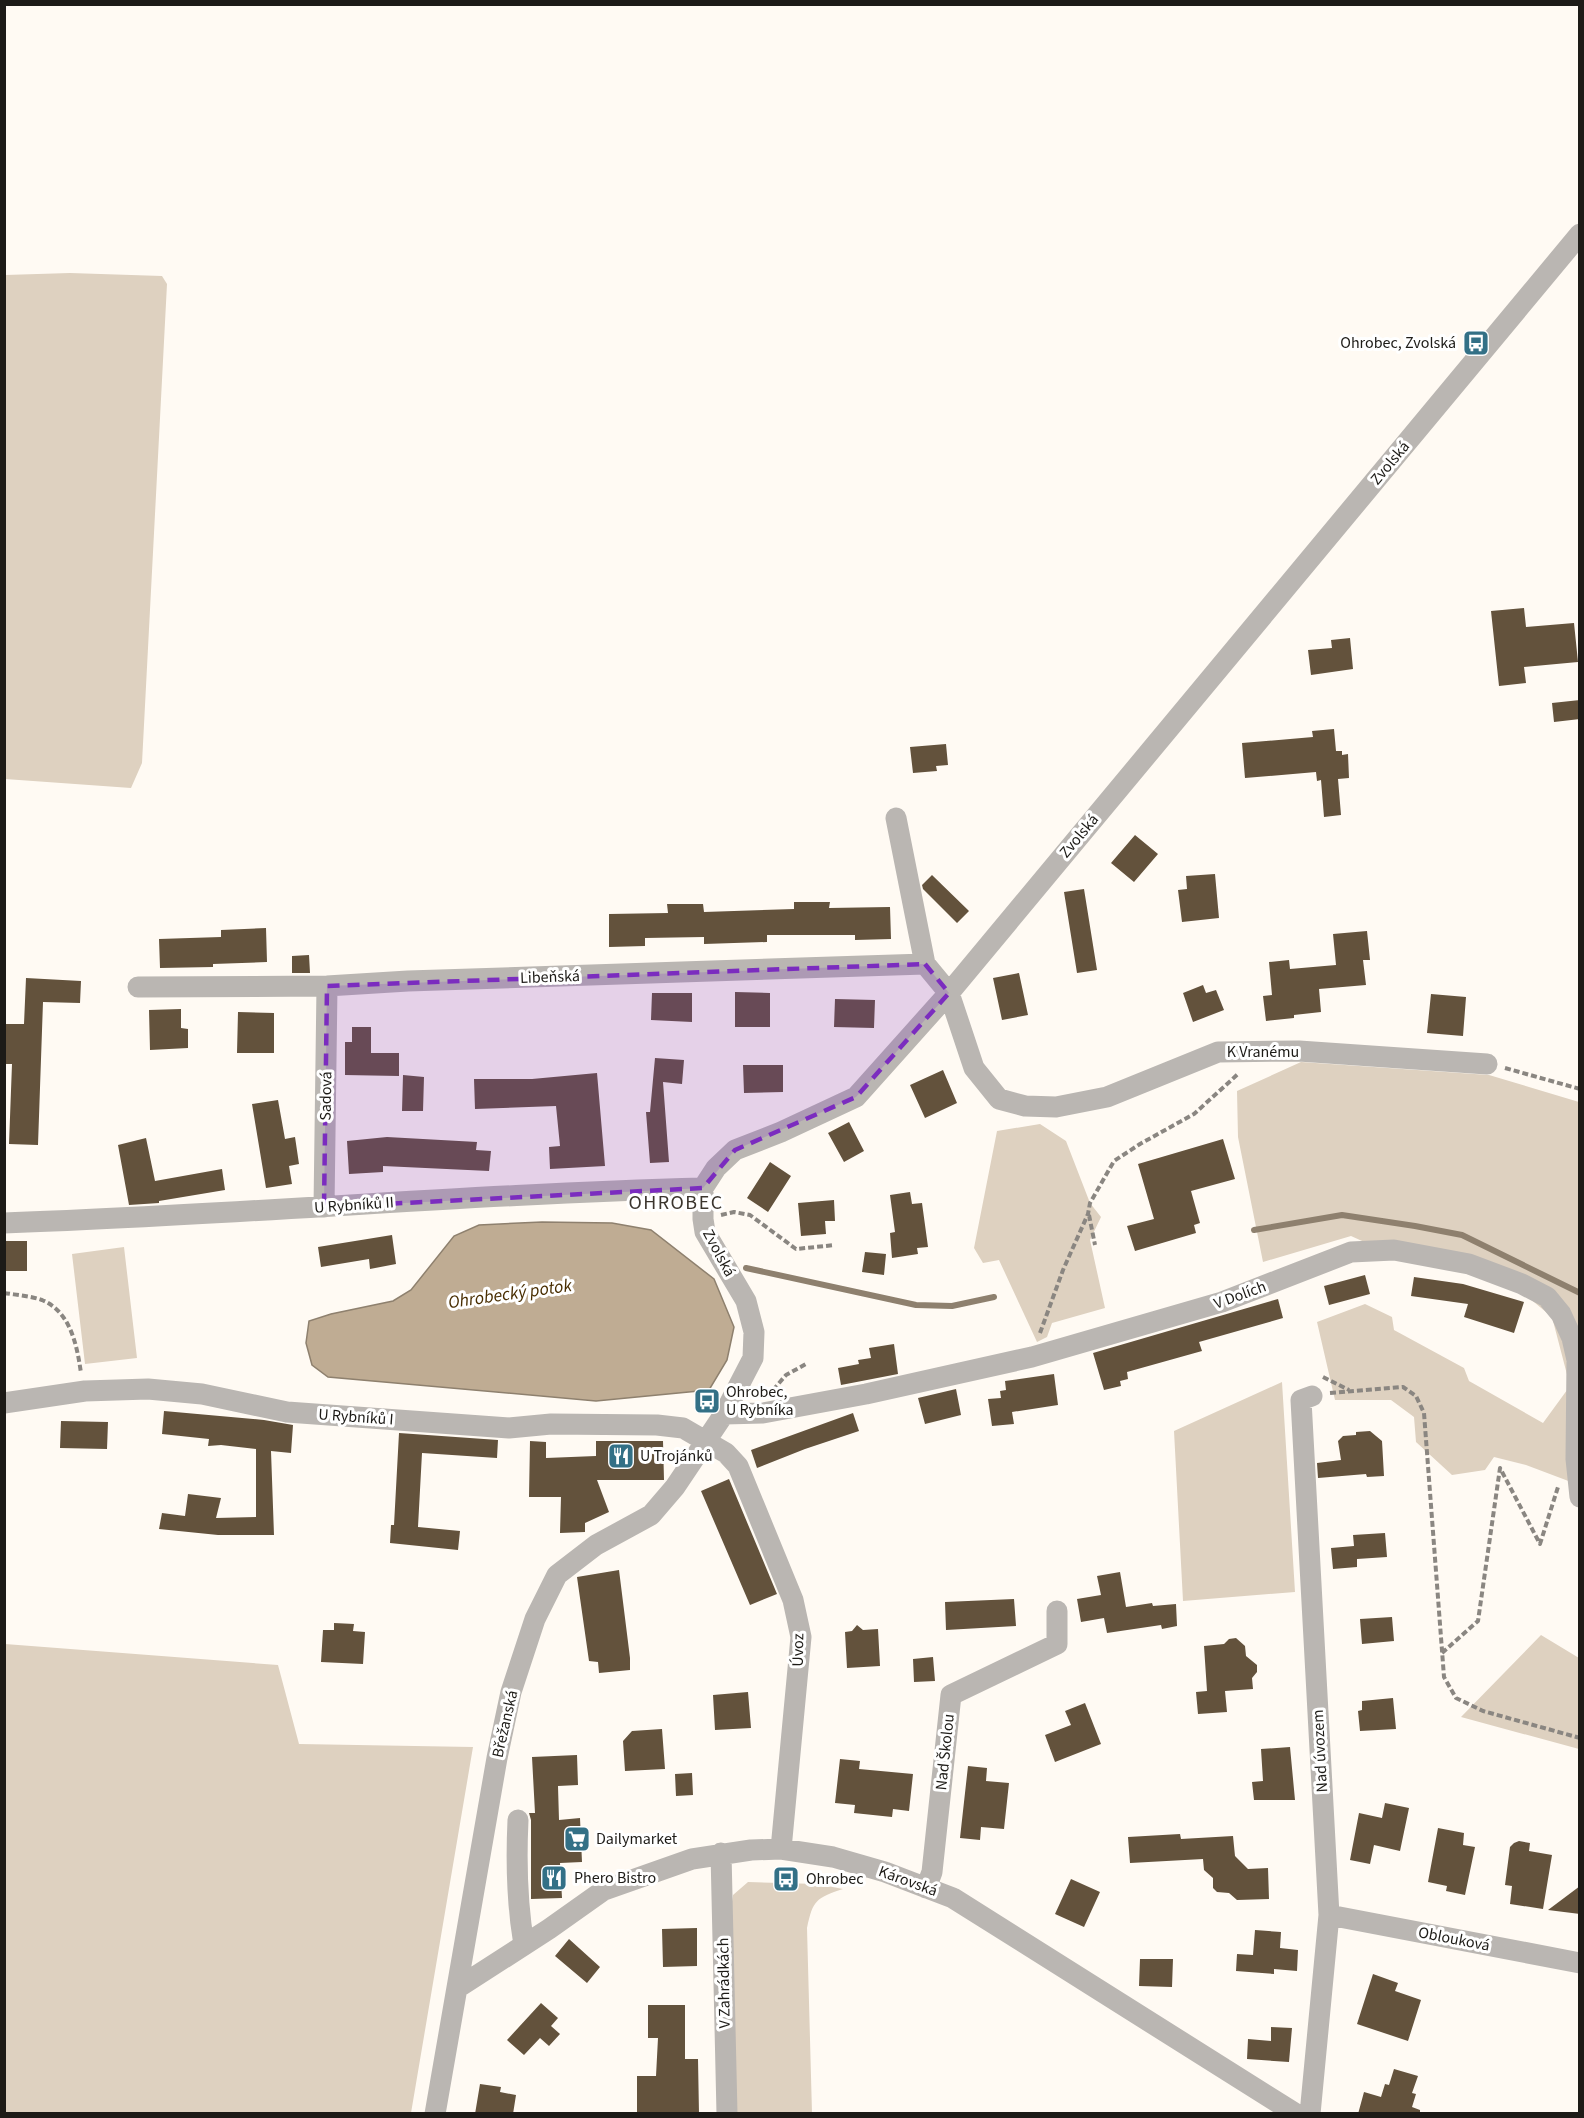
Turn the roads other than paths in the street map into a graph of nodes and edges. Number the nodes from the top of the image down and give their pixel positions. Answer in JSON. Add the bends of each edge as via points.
{"nodes":[{"id":1,"x":1575,"y":238,"type":"edge"},
{"id":2,"x":897,"y":818,"type":"dead end"},
{"id":3,"x":925,"y":964,"type":"junction"},
{"id":4,"x":327,"y":986,"type":"junction"},
{"id":5,"x":138,"y":987,"type":"dead end"},
{"id":6,"x":949,"y":993,"type":"junction"},
{"id":7,"x":1487,"y":1064,"type":"road end"},
{"id":8,"x":703,"y":1188,"type":"junction"},
{"id":9,"x":324,"y":1207,"type":"junction"},
{"id":10,"x":4,"y":1223,"type":"edge"},
{"id":11,"x":1312,"y":1395,"type":"road end"},
{"id":12,"x":4,"y":1403,"type":"edge"},
{"id":13,"x":724,"y":1414,"type":"junction"},
{"id":14,"x":707,"y":1441,"type":"junction"},
{"id":15,"x":1580,"y":1497,"type":"edge"},
{"id":16,"x":1057,"y":1611,"type":"dead end"},
{"id":17,"x":518,"y":1820,"type":"dead end"},
{"id":18,"x":781,"y":1849,"type":"junction"},
{"id":19,"x":721,"y":1853,"type":"junction"},
{"id":20,"x":926,"y":1888,"type":"junction"},
{"id":21,"x":1329,"y":1915,"type":"junction"},
{"id":22,"x":524,"y":1945,"type":"junction"},
{"id":23,"x":1580,"y":1963,"type":"edge"},
{"id":24,"x":459,"y":1987,"type":"junction"},
{"id":25,"x":435,"y":2114,"type":"edge"},
{"id":26,"x":727,"y":2114,"type":"edge"},
{"id":27,"x":1296,"y":2114,"type":"edge"},
{"id":28,"x":1310,"y":2114,"type":"edge"}],
"edges":[{"from":1,"to":6,"type":"street","name":"Zvolská"},
{"from":2,"to":3,"type":"street"},
{"from":3,"to":4,"type":"street","name":"Libeňská"},
{"from":3,"to":6,"type":"street"},
{"from":4,"to":5,"type":"street","name":"Libeňská"},
{"from":4,"to":9,"type":"street","name":"Sadová"},
{"from":6,"to":7,"type":"street","name":"K Vranému","via":[[974,1068],[999,1099],[1025,1106],[1056,1107],[1107,1097],[1218,1052],[1299,1052]]},
{"from":6,"to":8,"type":"street","name":"Zvolská","via":[[856,1097],[735,1150],[716,1167]]},
{"from":8,"to":9,"type":"street","name":"U Rybníků II"},
{"from":8,"to":13,"type":"street","name":"Zvolská","via":[[705,1232],[746,1300],[754,1332],[753,1358]]},
{"from":9,"to":10,"type":"street","name":"U Rybníků II"},
{"from":11,"to":21,"type":"street","name":"Nad úvozem","via":[[1301,1400]]},
{"from":12,"to":14,"type":"street","name":"U Rybníků I","via":[[85,1391],[148,1389],[202,1394],[287,1412],[509,1428],[551,1424],[657,1425],[683,1428]]},
{"from":13,"to":14,"type":"street","name":"Břežanská"},
{"from":13,"to":15,"type":"street","name":"V Dolích","via":[[763,1413],[866,1394],[1032,1357],[1222,1302],[1351,1252],[1394,1250],[1469,1264],[1522,1284],[1547,1297],[1561,1314],[1577,1360],[1576,1459]]},
{"from":14,"to":18,"type":"street","name":"Úvoz","via":[[738,1466],[793,1600],[801,1638]]},
{"from":14,"to":24,"type":"street","name":"Břežanská","via":[[651,1515],[596,1545],[557,1575],[535,1618],[511,1692],[496,1758]]},
{"from":16,"to":20,"type":"street","name":"Nad Školou","via":[[1057,1644],[951,1695],[932,1872]]},
{"from":17,"to":22,"type":"street"},
{"from":18,"to":19,"type":"street","name":"Károvská"},
{"from":18,"to":20,"type":"street","name":"Károvská","via":[[833,1857]]},
{"from":19,"to":22,"type":"street","name":"Károvská","via":[[692,1859],[604,1890]]},
{"from":19,"to":26,"type":"street","name":"V Zahrádkách"},
{"from":20,"to":27,"type":"street","name":"Károvská","via":[[953,1898]]},
{"from":21,"to":23,"type":"street","name":"Oblouková"},
{"from":21,"to":28,"type":"street","name":"Nad úvozem"},
{"from":22,"to":24,"type":"street","name":"Károvská"},
{"from":24,"to":25,"type":"street","name":"Břežanská"}]}
